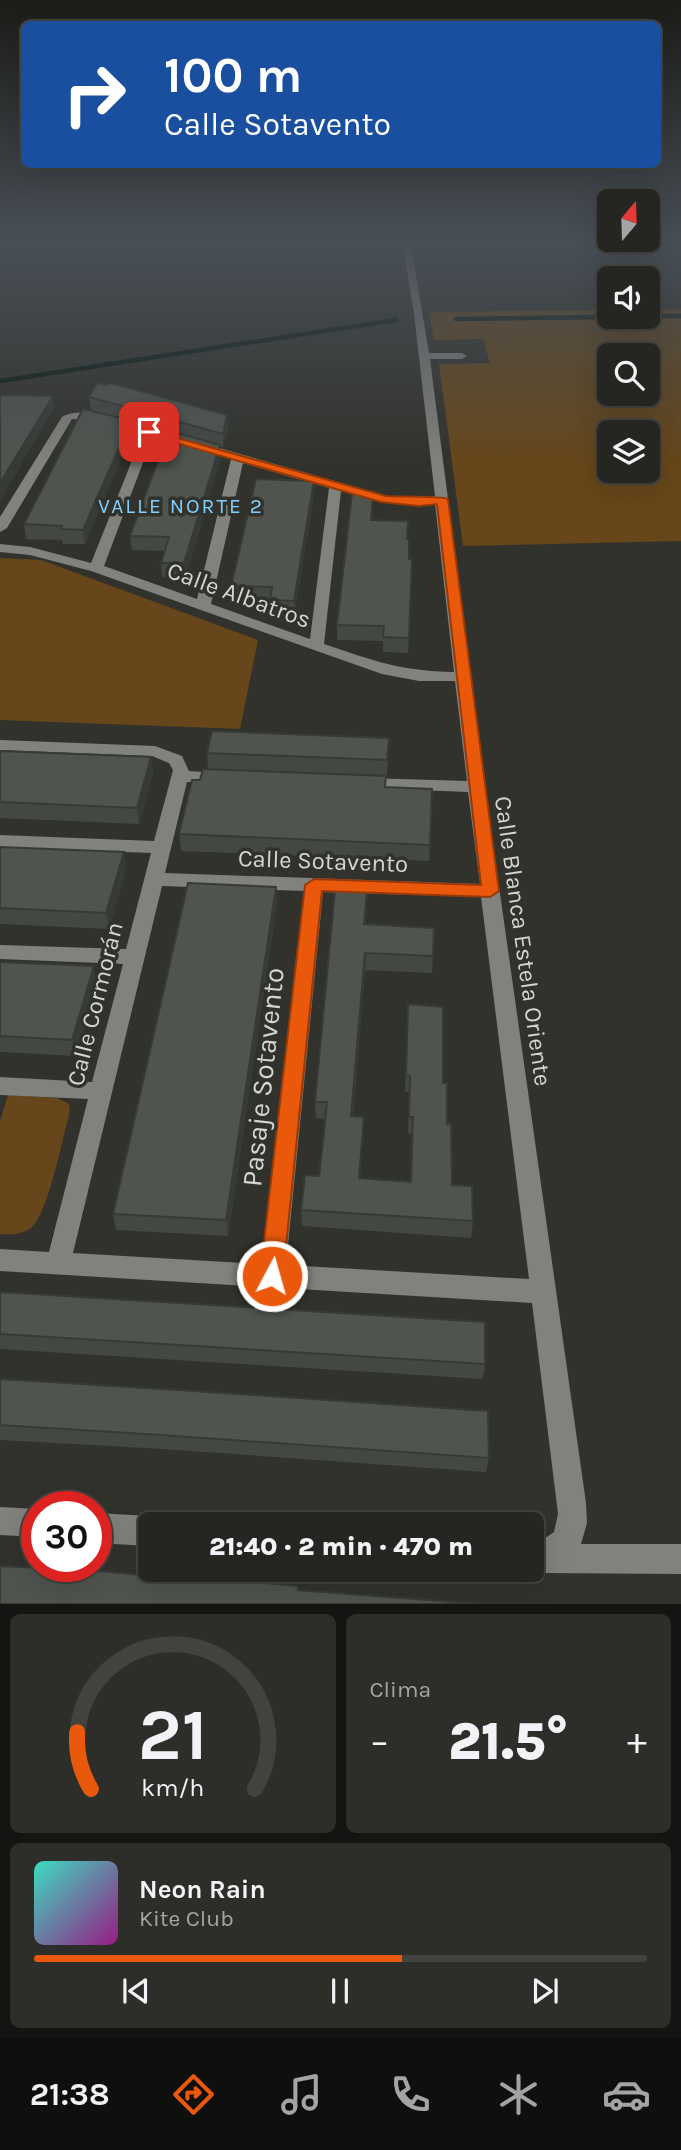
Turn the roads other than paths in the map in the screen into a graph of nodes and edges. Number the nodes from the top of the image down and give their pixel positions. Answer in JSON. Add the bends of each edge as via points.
{"nodes":[{"id":1,"x":419,"y":314,"type":"edge"},
{"id":2,"x":424,"y":356,"type":"junction"},
{"id":3,"x":462,"y":356,"type":"dead end"},
{"id":4,"x":149,"y":432,"type":"junction"},
{"id":5,"x":238,"y":457,"type":"junction"},
{"id":6,"x":335,"y":488,"type":"junction"},
{"id":7,"x":442,"y":499,"type":"junction"},
{"id":8,"x":0,"y":528,"type":"edge"},
{"id":9,"x":0,"y":548,"type":"edge"},
{"id":10,"x":96,"y":568,"type":"junction"},
{"id":11,"x":204,"y":606,"type":"junction"},
{"id":12,"x":316,"y":647,"type":"junction"},
{"id":13,"x":463,"y":677,"type":"junction"},
{"id":14,"x":0,"y":745,"type":"edge"},
{"id":15,"x":177,"y":768,"type":"junction"},
{"id":16,"x":249,"y":779,"type":"edge"},
{"id":17,"x":346,"y":782,"type":"edge"},
{"id":18,"x":476,"y":787,"type":"junction"},
{"id":19,"x":0,"y":841,"type":"edge"},
{"id":20,"x":162,"y":847,"type":"junction"},
{"id":21,"x":154,"y":879,"type":"junction"},
{"id":22,"x":314,"y":885,"type":"junction"},
{"id":23,"x":490,"y":891,"type":"junction"},
{"id":24,"x":0,"y":952,"type":"edge"},
{"id":25,"x":134,"y":957,"type":"junction"},
{"id":26,"x":0,"y":1086,"type":"edge"},
{"id":27,"x":101,"y":1091,"type":"junction"},
{"id":28,"x":0,"y":1260,"type":"edge"},
{"id":29,"x":58,"y":1263,"type":"junction"},
{"id":30,"x":272,"y":1276,"type":"junction"},
{"id":31,"x":543,"y":1292,"type":"junction"},
{"id":32,"x":0,"y":1521,"type":"edge"},
{"id":33,"x":21,"y":1523,"type":"edge"},
{"id":34,"x":112,"y":1529,"type":"edge"},
{"id":35,"x":138,"y":1530,"type":"edge"},
{"id":36,"x":544,"y":1554,"type":"edge"},
{"id":37,"x":544,"y":1558,"type":"edge"},
{"id":38,"x":681,"y":1559,"type":"edge"}],
"edges":[{"from":1,"to":2,"type":"street","name":"Calle Blanca Estela Oriente"},
{"from":2,"to":3,"type":"street"},
{"from":2,"to":7,"type":"street","name":"Calle Blanca Estela Oriente"},
{"from":4,"to":5,"type":"street"},
{"from":4,"to":8,"type":"street","via":[[86,414],[73,415],[63,422]]},
{"from":4,"to":10,"type":"street"},
{"from":5,"to":6,"type":"street"},
{"from":5,"to":11,"type":"street"},
{"from":6,"to":7,"type":"street","via":[[400,502]]},
{"from":6,"to":12,"type":"street"},
{"from":7,"to":13,"type":"street","name":"Calle Blanca Estela Oriente"},
{"from":9,"to":10,"type":"street","name":"Calle Albatros"},
{"from":10,"to":11,"type":"street","name":"Calle Albatros"},
{"from":11,"to":12,"type":"street","name":"Calle Albatros"},
{"from":12,"to":13,"type":"street","name":"Calle Albatros","via":[[404,674]]},
{"from":13,"to":18,"type":"street","name":"Calle Blanca Estela Oriente"},
{"from":14,"to":15,"type":"street","via":[[155,751]]},
{"from":15,"to":16,"type":"street"},
{"from":15,"to":20,"type":"street","name":"Calle Cormorán"},
{"from":17,"to":18,"type":"street"},
{"from":18,"to":23,"type":"street","name":"Calle Blanca Estela Oriente"},
{"from":19,"to":20,"type":"street"},
{"from":20,"to":21,"type":"street","name":"Calle Cormorán"},
{"from":21,"to":22,"type":"street","name":"Calle Sotavento"},
{"from":21,"to":25,"type":"street","name":"Calle Cormorán"},
{"from":22,"to":23,"type":"street","name":"Calle Sotavento"},
{"from":22,"to":30,"type":"street","name":"Pasaje Sotavento"},
{"from":23,"to":31,"type":"street","name":"Calle Blanca Estela Oriente"},
{"from":24,"to":25,"type":"street"},
{"from":25,"to":27,"type":"street","name":"Calle Cormorán"},
{"from":26,"to":27,"type":"street"},
{"from":27,"to":29,"type":"street","name":"Calle Cormorán"},
{"from":28,"to":29,"type":"street"},
{"from":29,"to":30,"type":"street"},
{"from":30,"to":31,"type":"street"},
{"from":31,"to":36,"type":"street","name":"Calle Blanca Estela Oriente","via":[[574,1526],[569,1540]]},
{"from":32,"to":33,"type":"street"},
{"from":34,"to":35,"type":"street"},
{"from":37,"to":38,"type":"street"}]}
